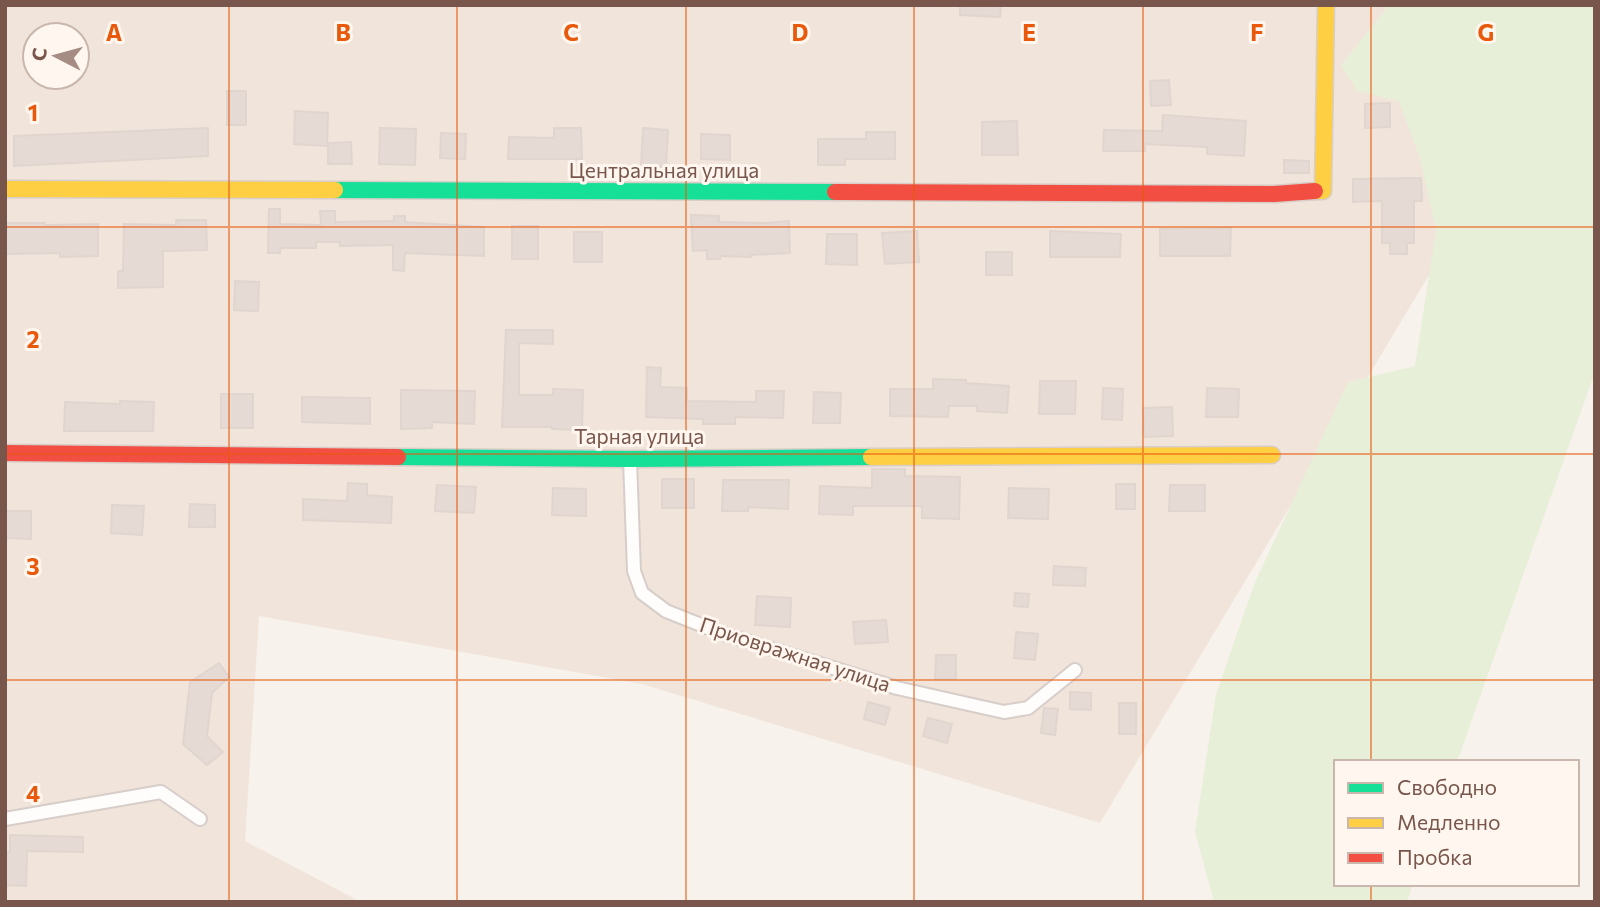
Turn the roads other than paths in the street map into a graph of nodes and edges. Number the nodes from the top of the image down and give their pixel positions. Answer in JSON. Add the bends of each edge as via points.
{"nodes":[{"id":1,"x":1325,"y":5,"type":"edge"},
{"id":2,"x":5,"y":189,"type":"edge"},
{"id":3,"x":5,"y":453,"type":"edge"},
{"id":4,"x":1272,"y":455,"type":"dead end"},
{"id":5,"x":630,"y":459,"type":"junction"},
{"id":6,"x":1075,"y":670,"type":"dead end"},
{"id":7,"x":5,"y":819,"type":"edge"},
{"id":8,"x":200,"y":819,"type":"dead end"}],
"edges":[{"from":1,"to":2,"type":"street","name":"Центральная улица","via":[[1323,191]]},
{"from":3,"to":5,"type":"street","name":"Тарная улица"},
{"from":4,"to":5,"type":"street","name":"Тарная улица"},
{"from":5,"to":6,"type":"street","name":"Приовражная улица","via":[[634,571],[642,593],[666,611],[897,688],[1004,712],[1028,708]]},
{"from":7,"to":8,"type":"street","via":[[161,792]]}]}
